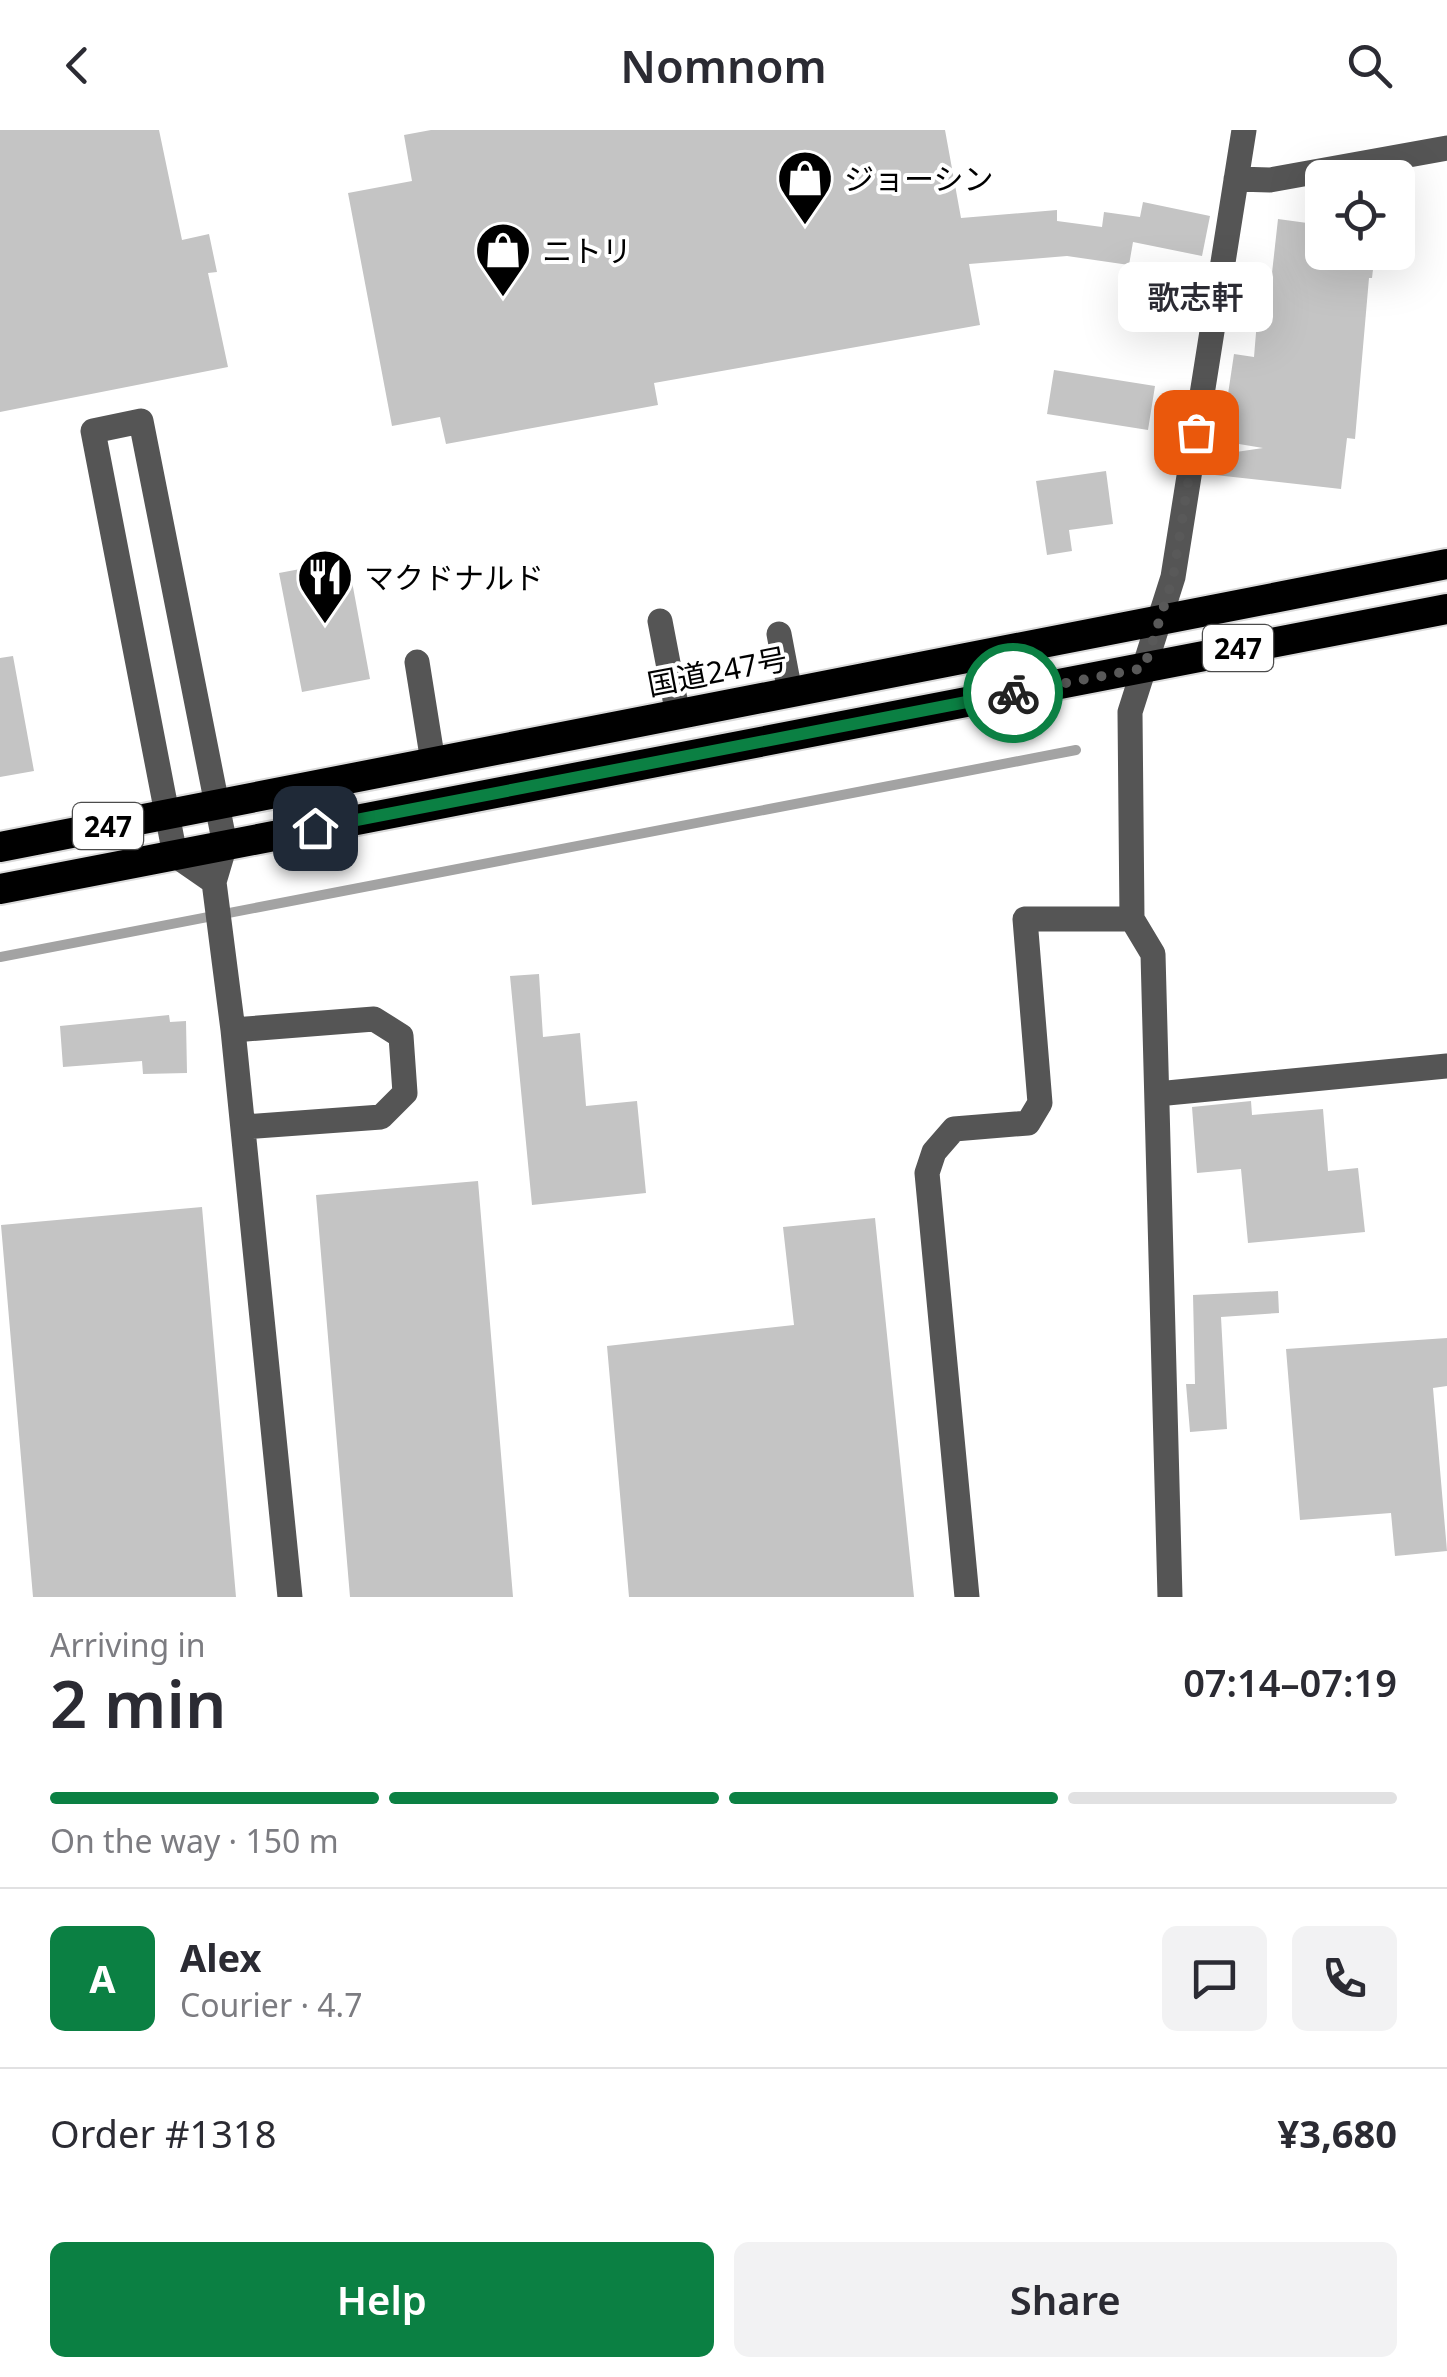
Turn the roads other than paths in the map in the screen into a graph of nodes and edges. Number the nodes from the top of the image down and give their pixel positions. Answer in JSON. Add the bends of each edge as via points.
{"nodes":[{"id":1,"x":1244,"y":130,"type":"edge"},
{"id":2,"x":1447,"y":148,"type":"edge"},
{"id":3,"x":1236,"y":178,"type":"junction"},
{"id":4,"x":1447,"y":564,"type":"edge"},
{"id":5,"x":1447,"y":610,"type":"edge"},
{"id":6,"x":1162,"y":618,"type":"junction"},
{"id":7,"x":660,"y":620,"type":"dead end"},
{"id":8,"x":779,"y":634,"type":"dead end"},
{"id":9,"x":417,"y":662,"type":"dead end"},
{"id":10,"x":1144,"y":668,"type":"junction"},
{"id":11,"x":790,"y":692,"type":"junction"},
{"id":12,"x":678,"y":714,"type":"junction"},
{"id":13,"x":433,"y":762,"type":"junction"},
{"id":14,"x":217,"y":805,"type":"junction"},
{"id":15,"x":167,"y":814,"type":"junction"},
{"id":16,"x":224,"y":845,"type":"junction"},
{"id":17,"x":0,"y":847,"type":"edge"},
{"id":18,"x":175,"y":855,"type":"junction"},
{"id":19,"x":214,"y":882,"type":"junction"},
{"id":20,"x":0,"y":889,"type":"edge"},
{"id":21,"x":1132,"y":918,"type":"junction"},
{"id":22,"x":233,"y":1030,"type":"junction"},
{"id":23,"x":1447,"y":1066,"type":"edge"},
{"id":24,"x":1157,"y":1094,"type":"junction"},
{"id":25,"x":243,"y":1127,"type":"junction"},
{"id":26,"x":290,"y":1597,"type":"edge"},
{"id":27,"x":967,"y":1597,"type":"edge"},
{"id":28,"x":1170,"y":1597,"type":"edge"}],
"edges":[{"from":1,"to":3,"type":"street"},
{"from":2,"to":3,"type":"street","via":[[1270,180]]},
{"from":3,"to":6,"type":"street"},
{"from":4,"to":6,"type":"highway","name":"国道247号","number":"247"},
{"from":5,"to":10,"type":"highway","number":"247"},
{"from":6,"to":10,"type":"street"},
{"from":6,"to":11,"type":"highway","name":"国道247号","number":"247"},
{"from":7,"to":12,"type":"street"},
{"from":8,"to":11,"type":"street"},
{"from":9,"to":13,"type":"street"},
{"from":10,"to":16,"type":"highway","number":"247"},
{"from":10,"to":21,"type":"street","via":[[1130,712]]},
{"from":11,"to":12,"type":"highway","name":"国道247号","number":"247"},
{"from":12,"to":13,"type":"highway","name":"国道247号","number":"247"},
{"from":13,"to":14,"type":"highway","name":"国道247号","number":"247"},
{"from":14,"to":15,"type":"highway","name":"国道247号","number":"247"},
{"from":14,"to":15,"type":"street","via":[[141,421],[93,432]]},
{"from":14,"to":16,"type":"street"},
{"from":15,"to":17,"type":"highway","name":"国道247号","number":"247"},
{"from":15,"to":18,"type":"street"},
{"from":16,"to":18,"type":"highway","number":"247"},
{"from":16,"to":19,"type":"street"},
{"from":18,"to":19,"type":"street"},
{"from":18,"to":20,"type":"highway","number":"247"},
{"from":19,"to":22,"type":"street"},
{"from":21,"to":24,"type":"street","via":[[1153,954]]},
{"from":21,"to":27,"type":"street","via":[[1024,919],[1040,1103],[1028,1122],[954,1130],[934,1152],[928,1173]]},
{"from":22,"to":25,"type":"street"},
{"from":22,"to":25,"type":"street","via":[[374,1020],[401,1036],[405,1093],[381,1117]]},
{"from":23,"to":24,"type":"street"},
{"from":24,"to":28,"type":"street"},
{"from":25,"to":26,"type":"street"}]}
